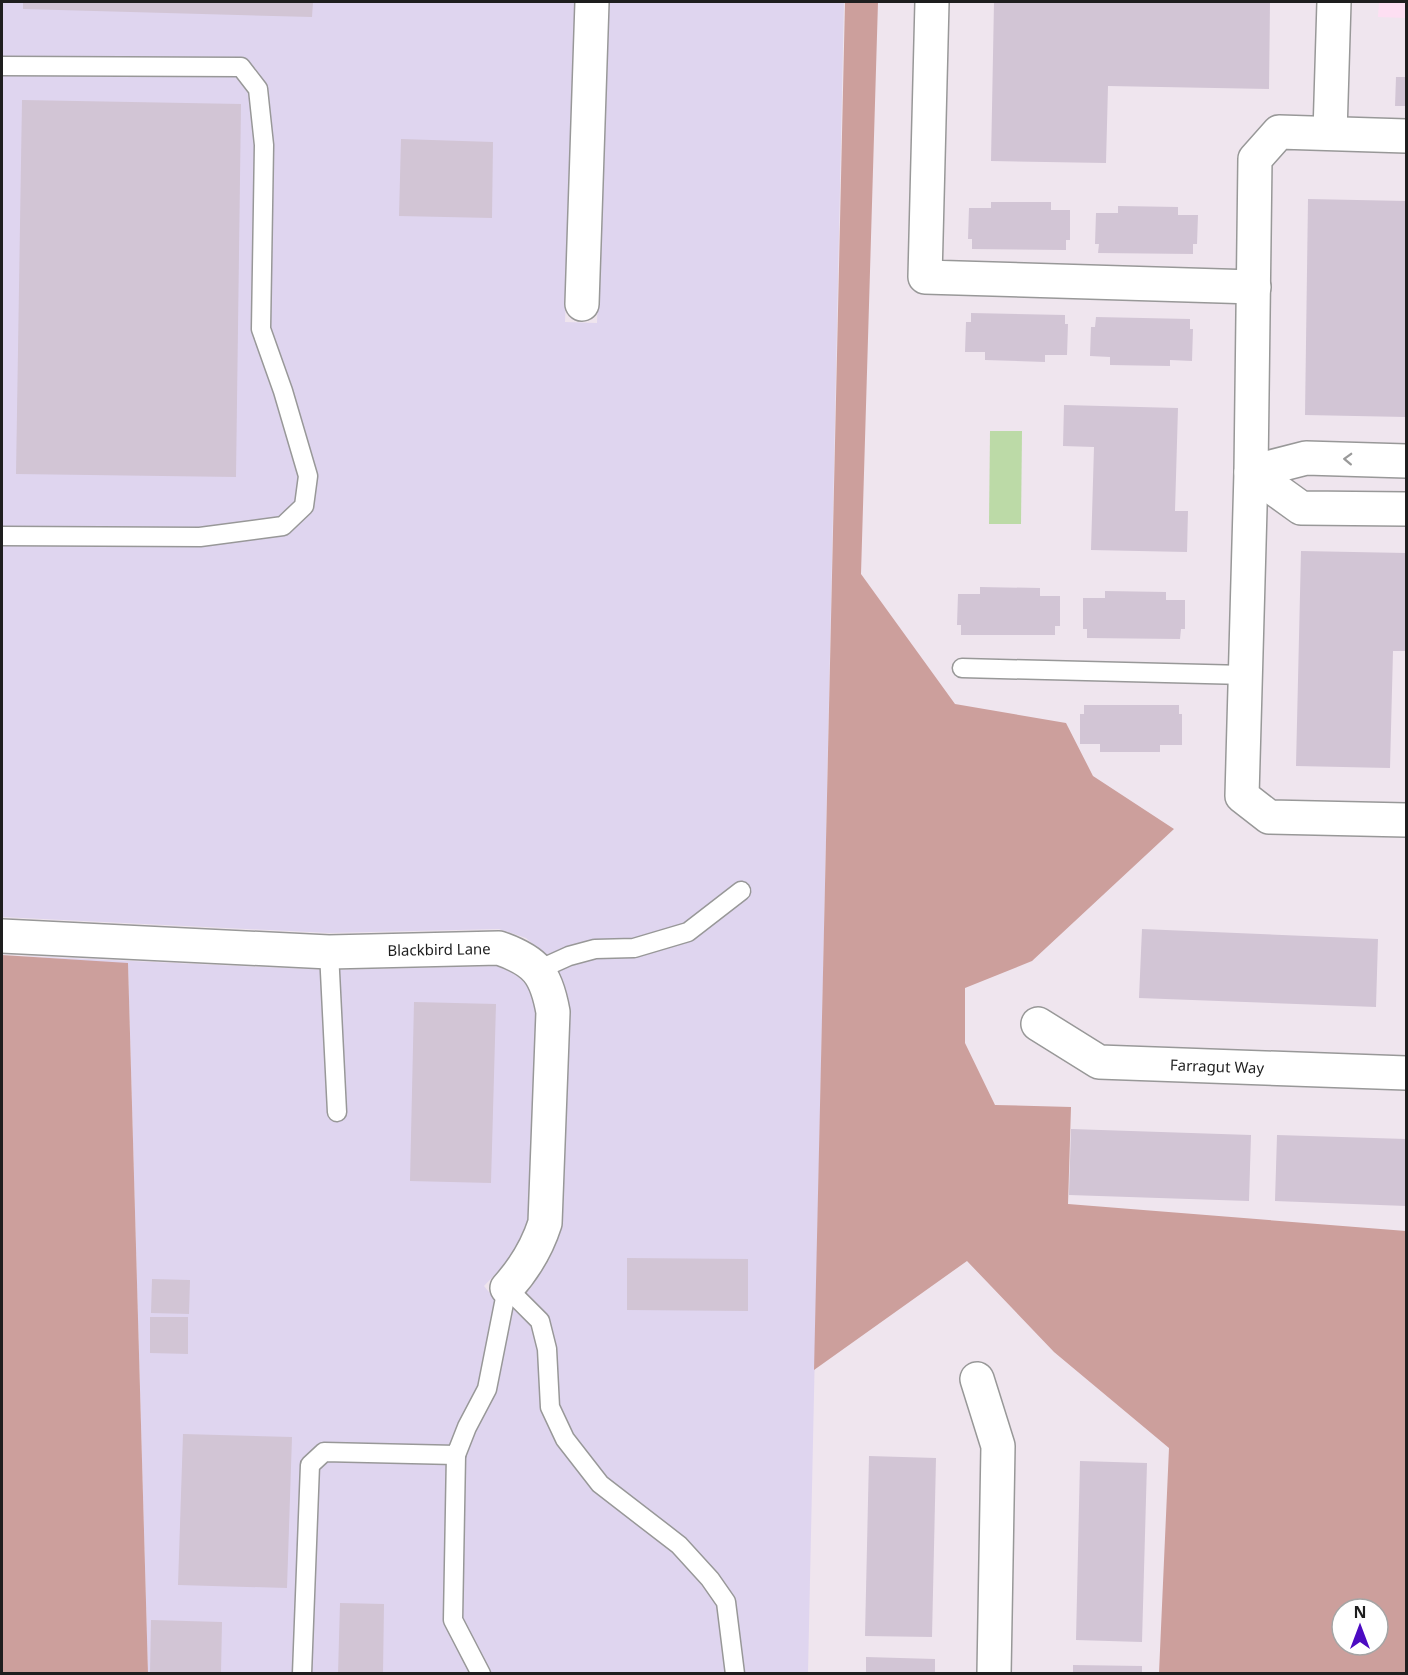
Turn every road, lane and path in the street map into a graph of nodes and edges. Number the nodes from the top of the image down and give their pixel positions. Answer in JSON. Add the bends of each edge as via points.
{"nodes":[{"id":1,"x":592,"y":2,"type":"edge"},
{"id":2,"x":932,"y":2,"type":"edge"},
{"id":3,"x":1334,"y":2,"type":"edge"},
{"id":4,"x":2,"y":66,"type":"edge"},
{"id":5,"x":1330,"y":133,"type":"junction"},
{"id":6,"x":1407,"y":136,"type":"edge"},
{"id":7,"x":1254,"y":287,"type":"junction"},
{"id":8,"x":582,"y":304,"type":"dead end"},
{"id":9,"x":1407,"y":461,"type":"edge"},
{"id":10,"x":1251,"y":472,"type":"junction"},
{"id":11,"x":1407,"y":509,"type":"edge"},
{"id":12,"x":2,"y":536,"type":"edge"},
{"id":13,"x":962,"y":668,"type":"dead end"},
{"id":14,"x":1245,"y":675,"type":"junction"},
{"id":15,"x":1407,"y":820,"type":"edge"},
{"id":16,"x":741,"y":891,"type":"dead end"},
{"id":17,"x":2,"y":936,"type":"edge"},
{"id":18,"x":329,"y":952,"type":"junction"},
{"id":19,"x":538,"y":970,"type":"junction"},
{"id":20,"x":1038,"y":1024,"type":"dead end"},
{"id":21,"x":1407,"y":1073,"type":"edge"},
{"id":22,"x":337,"y":1112,"type":"dead end"},
{"id":23,"x":507,"y":1288,"type":"junction"},
{"id":24,"x":977,"y":1378,"type":"dead end"},
{"id":25,"x":456,"y":1455,"type":"junction"},
{"id":26,"x":302,"y":1674,"type":"edge"},
{"id":27,"x":481,"y":1674,"type":"edge"},
{"id":28,"x":735,"y":1674,"type":"edge"},
{"id":29,"x":994,"y":1674,"type":"edge"}],
"edges":[{"from":1,"to":8,"type":"street"},
{"from":2,"to":7,"type":"street","via":[[925,277]]},
{"from":3,"to":5,"type":"street"},
{"from":4,"to":12,"type":"lane","via":[[241,66],[258,89],[264,145],[261,329],[308,476],[304,506],[283,526],[200,537]]},
{"from":5,"to":6,"type":"street"},
{"from":5,"to":7,"type":"street","via":[[1279,132],[1255,159]]},
{"from":7,"to":10,"type":"street"},
{"from":9,"to":10,"type":"street","one_way":true,"via":[[1306,458]]},
{"from":10,"to":11,"type":"street","via":[[1301,508]]},
{"from":10,"to":14,"type":"street"},
{"from":13,"to":14,"type":"lane"},
{"from":14,"to":15,"type":"street","via":[[1242,795],[1269,817]]},
{"from":16,"to":19,"type":"lane","via":[[688,932],[634,948],[569,956]]},
{"from":17,"to":18,"type":"street","name":"Blackbird Lane"},
{"from":18,"to":19,"type":"street","name":"Blackbird Lane","via":[[499,948],[520,956]]},
{"from":18,"to":22,"type":"lane"},
{"from":19,"to":23,"type":"street","via":[[549,990],[553,1012],[545,1223],[537,1248]]},
{"from":20,"to":21,"type":"street","name":"Farragut Way","via":[[1099,1062]]},
{"from":23,"to":25,"type":"lane","via":[[487,1389]]},
{"from":23,"to":28,"type":"lane","via":[[540,1321],[547,1349],[550,1407],[565,1439],[600,1484],[679,1545],[726,1602]]},
{"from":24,"to":29,"type":"street","via":[[998,1446]]},
{"from":25,"to":26,"type":"lane","via":[[324,1452],[310,1465]]},
{"from":25,"to":27,"type":"lane","via":[[453,1620]]}]}
